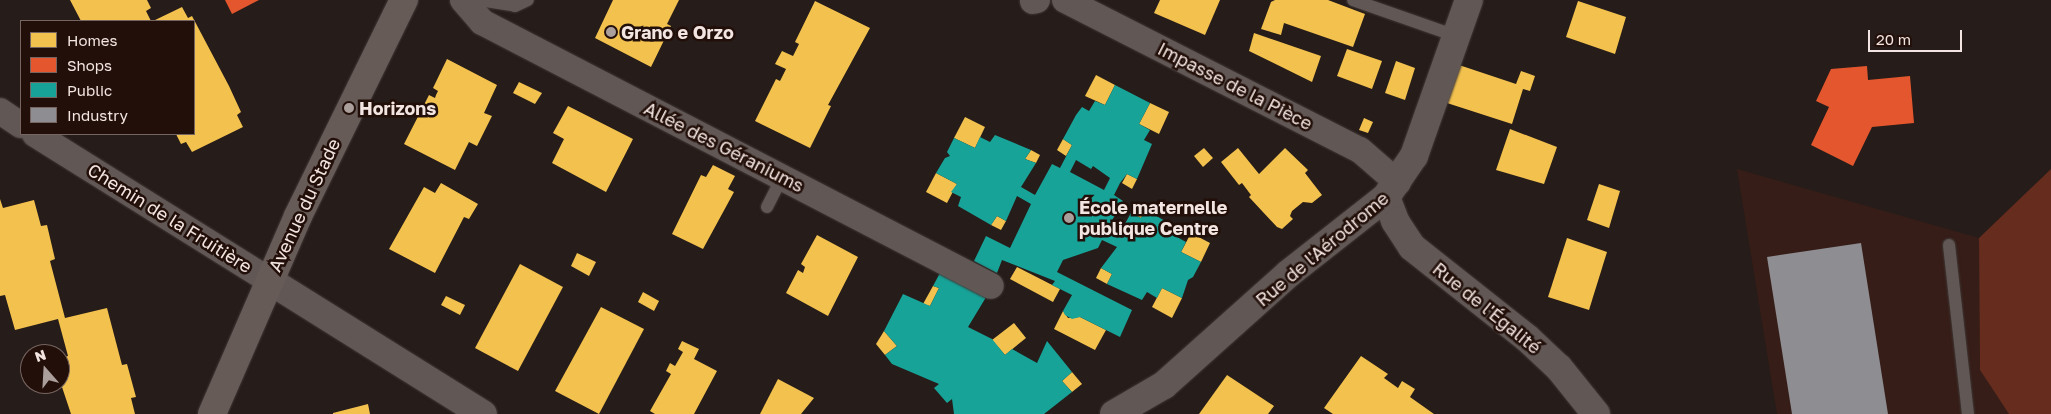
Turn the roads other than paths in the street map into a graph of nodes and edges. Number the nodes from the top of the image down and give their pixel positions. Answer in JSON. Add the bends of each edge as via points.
{"nodes":[{"id":1,"x":404,"y":0,"type":"edge"},
{"id":2,"x":463,"y":0,"type":"edge"},
{"id":3,"x":479,"y":0,"type":"edge"},
{"id":4,"x":528,"y":0,"type":"edge"},
{"id":5,"x":1065,"y":0,"type":"edge"},
{"id":6,"x":1353,"y":0,"type":"edge"},
{"id":7,"x":1469,"y":0,"type":"edge"},
{"id":8,"x":1456,"y":36,"type":"junction"},
{"id":9,"x":0,"y":111,"type":"edge"},
{"id":10,"x":20,"y":124,"type":"edge"},
{"id":11,"x":37,"y":135,"type":"edge"},
{"id":12,"x":782,"y":178,"type":"junction"},
{"id":13,"x":1392,"y":190,"type":"junction"},
{"id":14,"x":768,"y":207,"type":"dead end"},
{"id":15,"x":1949,"y":245,"type":"dead end"},
{"id":16,"x":270,"y":281,"type":"junction"},
{"id":17,"x":991,"y":286,"type":"dead end"},
{"id":18,"x":212,"y":414,"type":"edge"},
{"id":19,"x":483,"y":414,"type":"edge"},
{"id":20,"x":1114,"y":414,"type":"edge"},
{"id":21,"x":1596,"y":414,"type":"edge"},
{"id":22,"x":1968,"y":414,"type":"edge"}],
"edges":[{"from":1,"to":16,"type":"main road","name":"Avenue du Stade","via":[[349,108]]},
{"from":2,"to":12,"type":"street","name":"Allée des Géraniums","via":[[482,22]]},
{"from":3,"to":4,"type":"lane","via":[[515,6]]},
{"from":5,"to":13,"type":"street","name":"Impasse de la Pièce","via":[[1360,150]]},
{"from":6,"to":8,"type":"lane"},
{"from":7,"to":8,"type":"street","name":"Rue de l'Aérodrome"},
{"from":8,"to":13,"type":"street","name":"Rue de l'Aérodrome","via":[[1414,156]]},
{"from":9,"to":10,"type":"street"},
{"from":11,"to":16,"type":"street","name":"Chemin de la Fruitière"},
{"from":12,"to":14,"type":"lane"},
{"from":12,"to":17,"type":"street","name":"Allée des Géraniums"},
{"from":13,"to":20,"type":"street","name":"Rue de l'Aérodrome","via":[[1288,274],[1164,385]]},
{"from":13,"to":21,"type":"street","name":"Rue de l'Égalité","via":[[1395,221],[1412,247],[1521,332],[1558,368]]},
{"from":15,"to":22,"type":"lane"},
{"from":16,"to":18,"type":"main road","name":"Avenue du Stade"},
{"from":16,"to":19,"type":"street","name":"Chemin de la Fruitière"}]}
